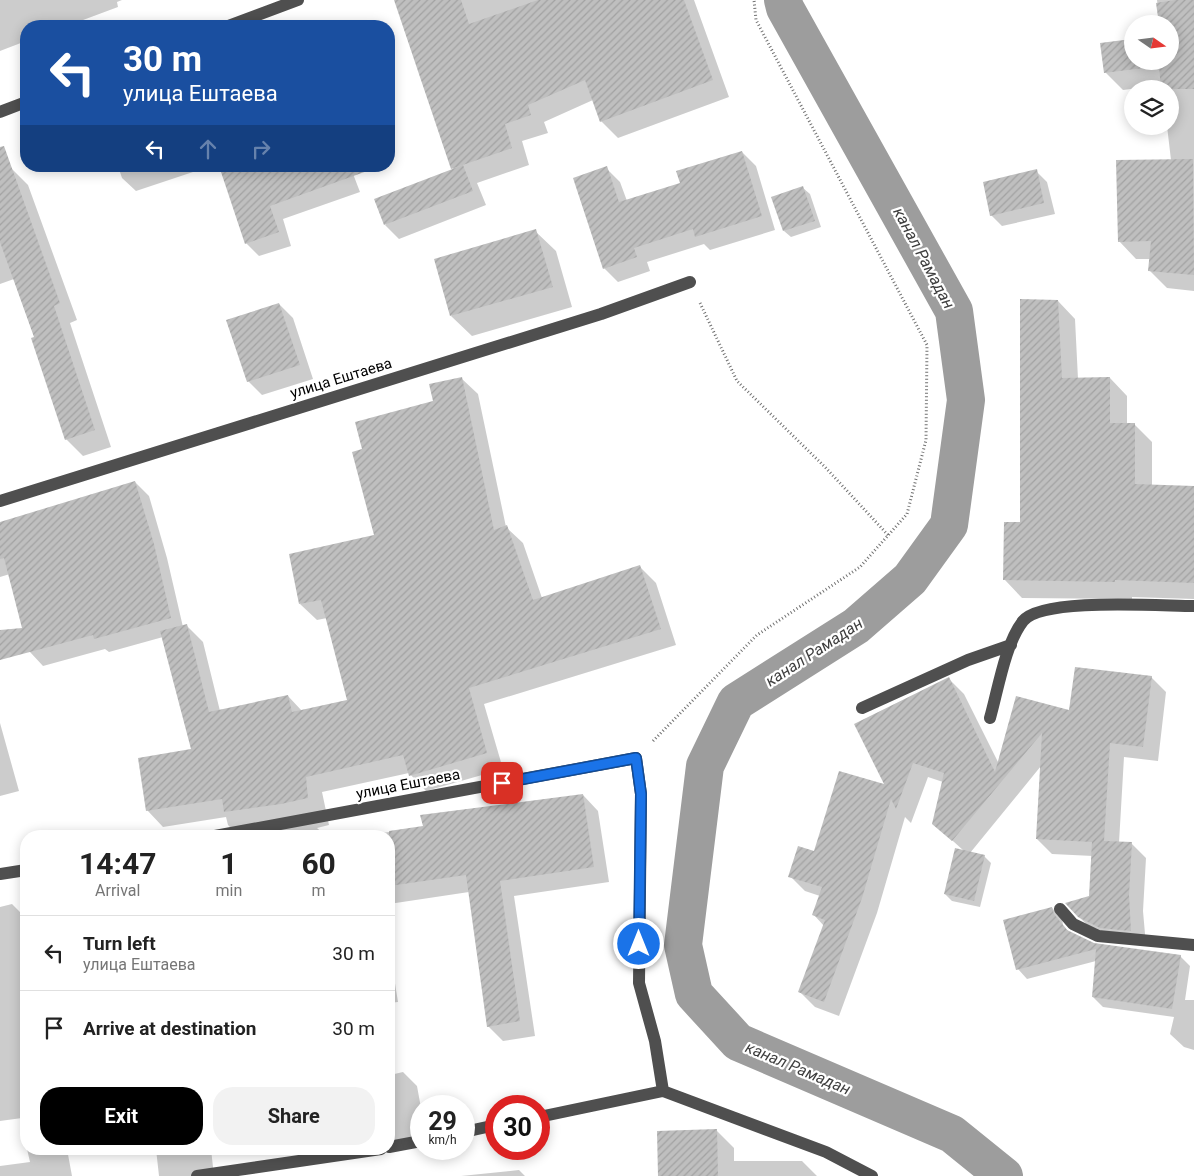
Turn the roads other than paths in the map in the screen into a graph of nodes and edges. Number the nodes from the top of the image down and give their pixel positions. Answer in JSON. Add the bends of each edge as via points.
{"nodes":[{"id":1,"x":298,"y":0,"type":"edge"},
{"id":2,"x":244,"y":20,"type":"edge"},
{"id":3,"x":20,"y":104,"type":"edge"},
{"id":4,"x":0,"y":112,"type":"edge"},
{"id":5,"x":690,"y":282,"type":"road end"},
{"id":6,"x":0,"y":500,"type":"edge"},
{"id":7,"x":1194,"y":606,"type":"edge"},
{"id":8,"x":1011,"y":645,"type":"junction"},
{"id":9,"x":862,"y":708,"type":"dead end"},
{"id":10,"x":990,"y":718,"type":"dead end"},
{"id":11,"x":247,"y":830,"type":"edge"},
{"id":12,"x":20,"y":871,"type":"edge"},
{"id":13,"x":0,"y":874,"type":"edge"},
{"id":14,"x":1060,"y":908,"type":"dead end"},
{"id":15,"x":1194,"y":945,"type":"edge"},
{"id":16,"x":663,"y":1091,"type":"junction"},
{"id":17,"x":550,"y":1115,"type":"edge"},
{"id":18,"x":410,"y":1143,"type":"edge"},
{"id":19,"x":395,"y":1146,"type":"edge"},
{"id":20,"x":341,"y":1155,"type":"edge"},
{"id":21,"x":197,"y":1176,"type":"edge"},
{"id":22,"x":872,"y":1176,"type":"edge"}],
"edges":[{"from":1,"to":2,"type":"street"},
{"from":3,"to":4,"type":"street"},
{"from":5,"to":6,"type":"street","name":"улица Ештаева","via":[[601,314]]},
{"from":7,"to":8,"type":"street","via":[[1061,606],[1039,610],[1023,620]]},
{"from":8,"to":9,"type":"street","via":[[968,660]]},
{"from":8,"to":10,"type":"street"},
{"from":11,"to":16,"type":"street","name":"улица Ештаева","via":[[636,758],[641,794],[639,983],[655,1041]]},
{"from":12,"to":13,"type":"street"},
{"from":14,"to":15,"type":"street","via":[[1072,924],[1098,936]]},
{"from":16,"to":17,"type":"street"},
{"from":16,"to":22,"type":"street","via":[[826,1152]]},
{"from":18,"to":19,"type":"street"},
{"from":20,"to":21,"type":"street"}]}
